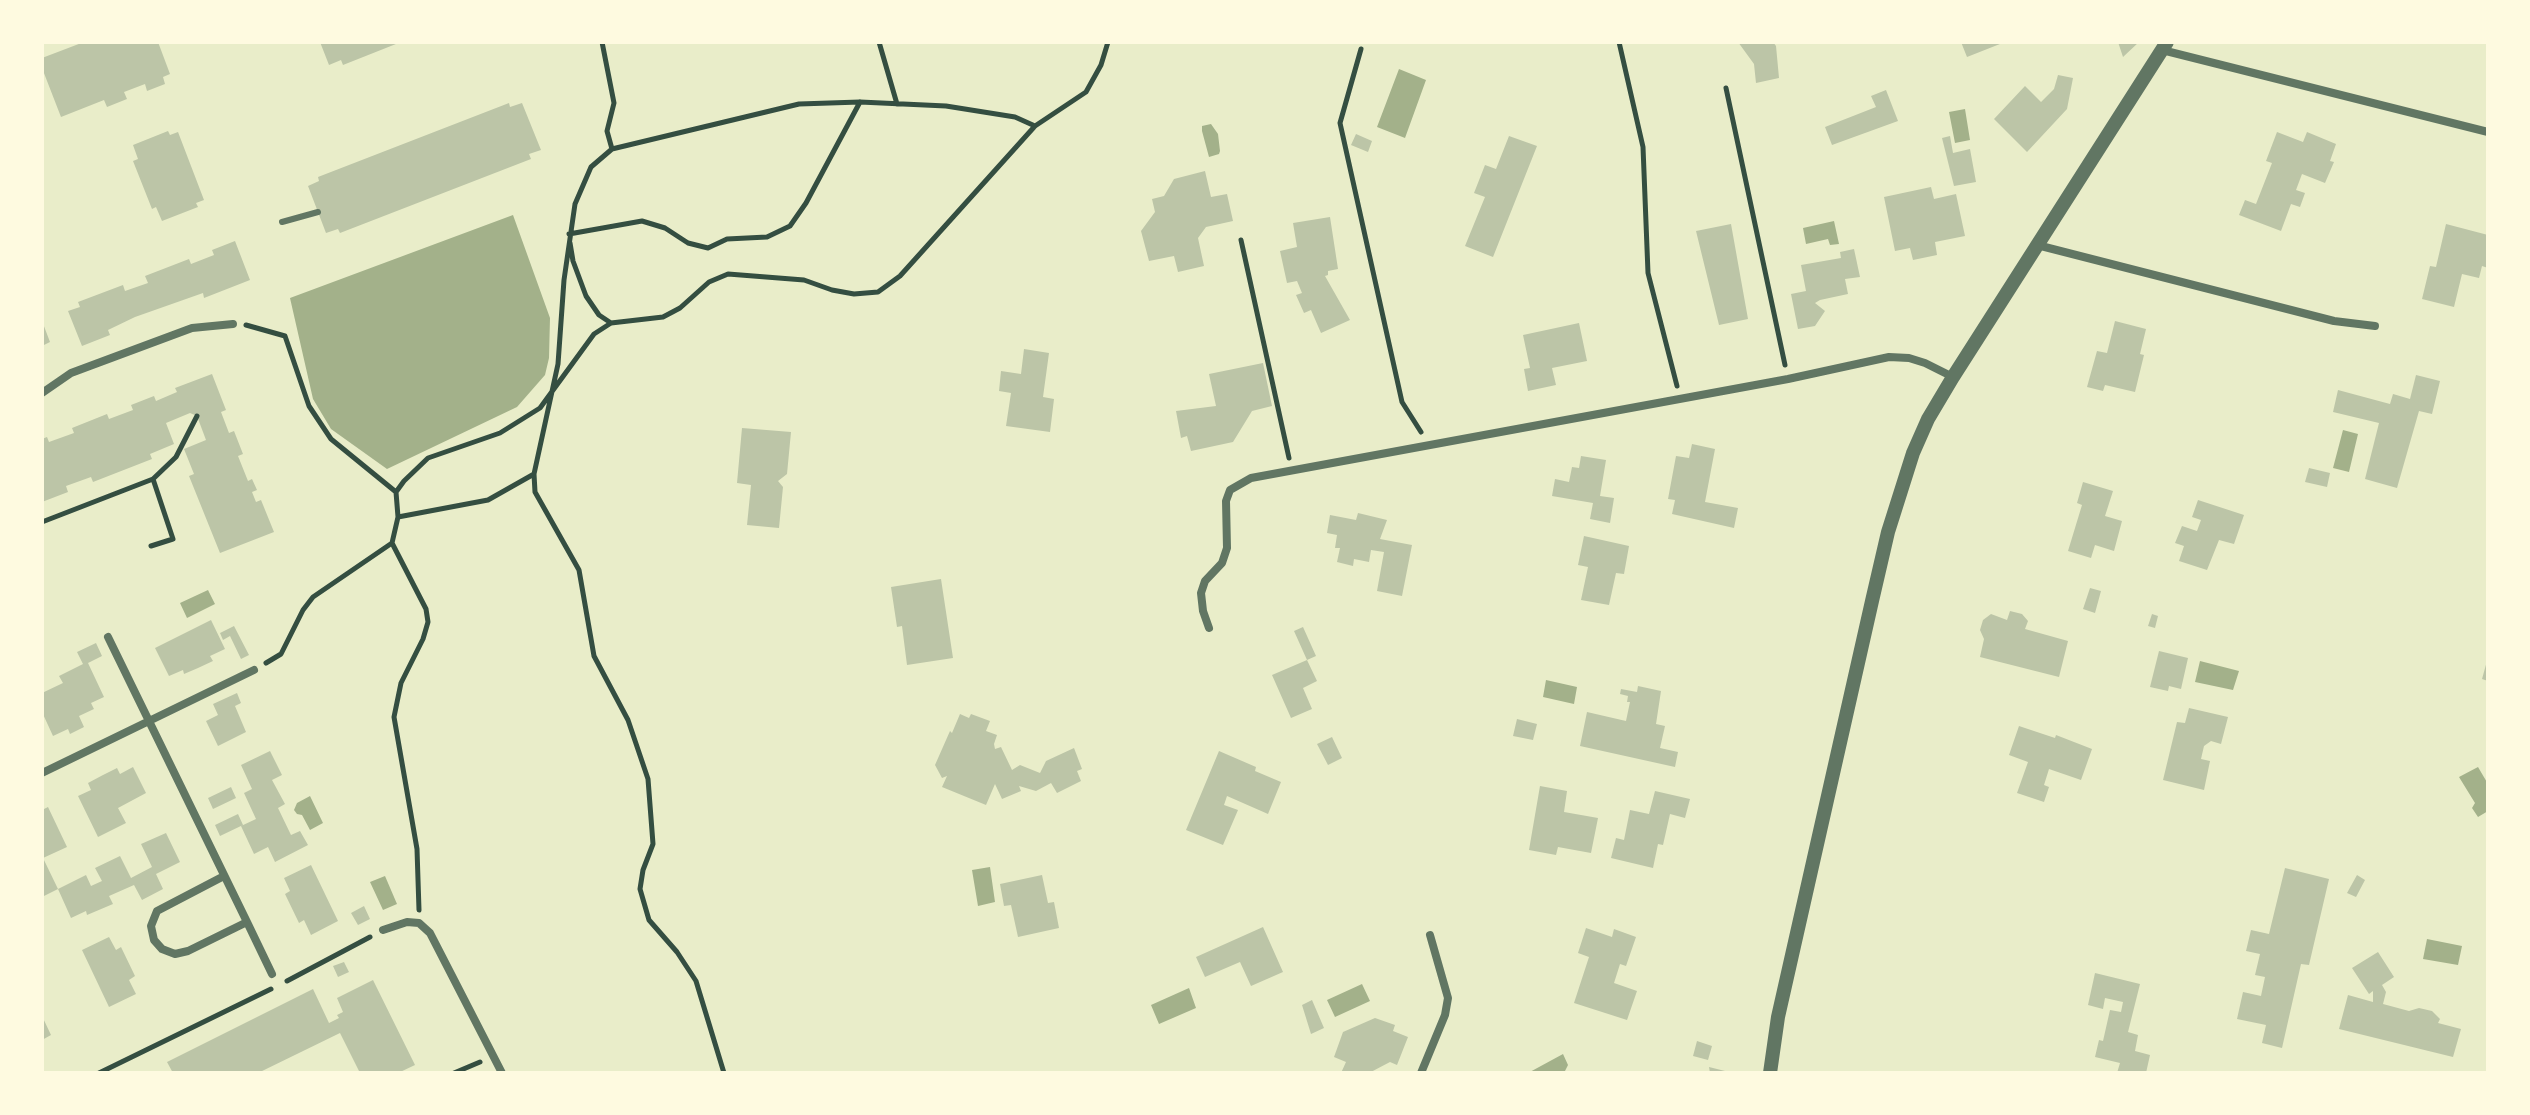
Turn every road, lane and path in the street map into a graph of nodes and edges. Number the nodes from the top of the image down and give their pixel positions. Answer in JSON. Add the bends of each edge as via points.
{"nodes":[{"id":1,"x":602,"y":42,"type":"edge"},
{"id":2,"x":879,"y":42,"type":"edge"},
{"id":3,"x":1108,"y":42,"type":"edge"},
{"id":4,"x":1619,"y":42,"type":"edge"},
{"id":5,"x":2164,"y":46,"type":"edge"},
{"id":6,"x":1361,"y":49,"type":"dead end"},
{"id":7,"x":1726,"y":88,"type":"dead end"},
{"id":8,"x":860,"y":102,"type":"junction"},
{"id":9,"x":897,"y":104,"type":"junction"},
{"id":10,"x":1035,"y":126,"type":"junction"},
{"id":11,"x":2488,"y":132,"type":"edge"},
{"id":12,"x":612,"y":149,"type":"junction"},
{"id":13,"x":318,"y":212,"type":"dead end"},
{"id":14,"x":282,"y":222,"type":"dead end"},
{"id":15,"x":569,"y":234,"type":"junction"},
{"id":16,"x":1241,"y":240,"type":"dead end"},
{"id":17,"x":2037,"y":245,"type":"junction"},
{"id":18,"x":611,"y":323,"type":"junction"},
{"id":19,"x":233,"y":324,"type":"joint"},
{"id":20,"x":2375,"y":326,"type":"dead end"},
{"id":21,"x":1953,"y":377,"type":"junction"},
{"id":22,"x":1788,"y":379,"type":"junction"},
{"id":23,"x":553,"y":390,"type":"junction"},
{"id":24,"x":42,"y":393,"type":"edge"},
{"id":25,"x":1680,"y":398,"type":"junction"},
{"id":26,"x":197,"y":416,"type":"dead end"},
{"id":27,"x":1429,"y":446,"type":"junction"},
{"id":28,"x":1292,"y":470,"type":"junction"},
{"id":29,"x":534,"y":474,"type":"junction"},
{"id":30,"x":153,"y":479,"type":"junction"},
{"id":31,"x":396,"y":492,"type":"junction"},
{"id":32,"x":398,"y":517,"type":"junction"},
{"id":33,"x":42,"y":522,"type":"edge"},
{"id":34,"x":392,"y":543,"type":"junction"},
{"id":35,"x":151,"y":546,"type":"dead end"},
{"id":36,"x":1209,"y":628,"type":"dead end"},
{"id":37,"x":108,"y":637,"type":"dead end"},
{"id":38,"x":254,"y":670,"type":"joint"},
{"id":39,"x":149,"y":720,"type":"junction"},
{"id":40,"x":42,"y":773,"type":"edge"},
{"id":41,"x":224,"y":876,"type":"junction"},
{"id":42,"x":247,"y":922,"type":"junction"},
{"id":43,"x":419,"y":923,"type":"junction"},
{"id":44,"x":383,"y":930,"type":"joint"},
{"id":45,"x":1430,"y":935,"type":"dead end"},
{"id":46,"x":272,"y":974,"type":"dead end"},
{"id":47,"x":495,"y":1054,"type":"junction"},
{"id":48,"x":99,"y":1073,"type":"edge"},
{"id":49,"x":454,"y":1073,"type":"edge"},
{"id":50,"x":502,"y":1073,"type":"edge"},
{"id":51,"x":724,"y":1073,"type":"edge"},
{"id":52,"x":1421,"y":1073,"type":"edge"},
{"id":53,"x":1770,"y":1073,"type":"edge"}],
"edges":[{"from":1,"to":12,"type":"path","via":[[614,103],[607,131]]},
{"from":2,"to":9,"type":"path"},
{"from":3,"to":10,"type":"path","via":[[1086,92]]},
{"from":4,"to":25,"type":"path","via":[[1643,147],[1648,273]]},
{"from":5,"to":11,"type":"street"},
{"from":5,"to":17,"type":"street"},
{"from":6,"to":27,"type":"path","via":[[1340,123],[1402,402]]},
{"from":7,"to":22,"type":"path"},
{"from":8,"to":9,"type":"path"},
{"from":8,"to":12,"type":"path","via":[[799,104]]},
{"from":8,"to":15,"type":"path","via":[[806,203],[790,226],[767,237],[727,239],[708,248],[642,221]]},
{"from":9,"to":10,"type":"path","via":[[974,110]]},
{"from":10,"to":18,"type":"path","via":[[900,276],[878,292],[854,294],[804,280],[728,274],[663,317]]},
{"from":12,"to":15,"type":"path","via":[[591,167]]},
{"from":13,"to":14,"type":"lane"},
{"from":15,"to":18,"type":"path","via":[[586,296]]},
{"from":15,"to":23,"type":"path"},
{"from":16,"to":28,"type":"path"},
{"from":17,"to":20,"type":"street","via":[[2334,321]]},
{"from":17,"to":21,"type":"street"},
{"from":18,"to":23,"type":"path","via":[[594,334]]},
{"from":19,"to":24,"type":"street","via":[[192,328],[71,373]]},
{"from":19,"to":31,"type":"path","via":[[285,336],[309,406],[331,439]]},
{"from":21,"to":22,"type":"street","via":[[1925,363],[1889,357]]},
{"from":21,"to":53,"type":"street","via":[[1913,453],[1888,532],[1778,1017]]},
{"from":22,"to":25,"type":"street"},
{"from":23,"to":29,"type":"path"},
{"from":23,"to":31,"type":"path","via":[[540,408],[500,433],[428,458]]},
{"from":25,"to":27,"type":"street"},
{"from":26,"to":30,"type":"path","via":[[176,457]]},
{"from":27,"to":28,"type":"street"},
{"from":28,"to":36,"type":"street","via":[[1251,478],[1230,490],[1224,517],[1227,548],[1201,593]]},
{"from":29,"to":32,"type":"path","via":[[488,500]]},
{"from":29,"to":51,"type":"path","via":[[535,492],[579,570],[594,656],[628,720],[648,779],[653,844],[640,889],[649,920],[696,981]]},
{"from":30,"to":33,"type":"path"},
{"from":30,"to":35,"type":"path","via":[[173,539]]},
{"from":31,"to":32,"type":"path"},
{"from":32,"to":34,"type":"path"},
{"from":34,"to":38,"type":"path","via":[[313,597],[281,654]]},
{"from":34,"to":43,"type":"path","via":[[428,622],[401,683],[394,717],[417,849]]},
{"from":37,"to":39,"type":"street"},
{"from":38,"to":39,"type":"street"},
{"from":39,"to":40,"type":"street"},
{"from":39,"to":41,"type":"street"},
{"from":41,"to":42,"type":"street"},
{"from":41,"to":42,"type":"street","via":[[157,911],[151,926],[154,940],[175,954]]},
{"from":42,"to":46,"type":"street"},
{"from":43,"to":44,"type":"street"},
{"from":43,"to":47,"type":"street","via":[[430,933]]},
{"from":44,"to":48,"type":"path"},
{"from":45,"to":52,"type":"street","via":[[1448,998]]},
{"from":47,"to":49,"type":"path"},
{"from":47,"to":50,"type":"street"}]}
